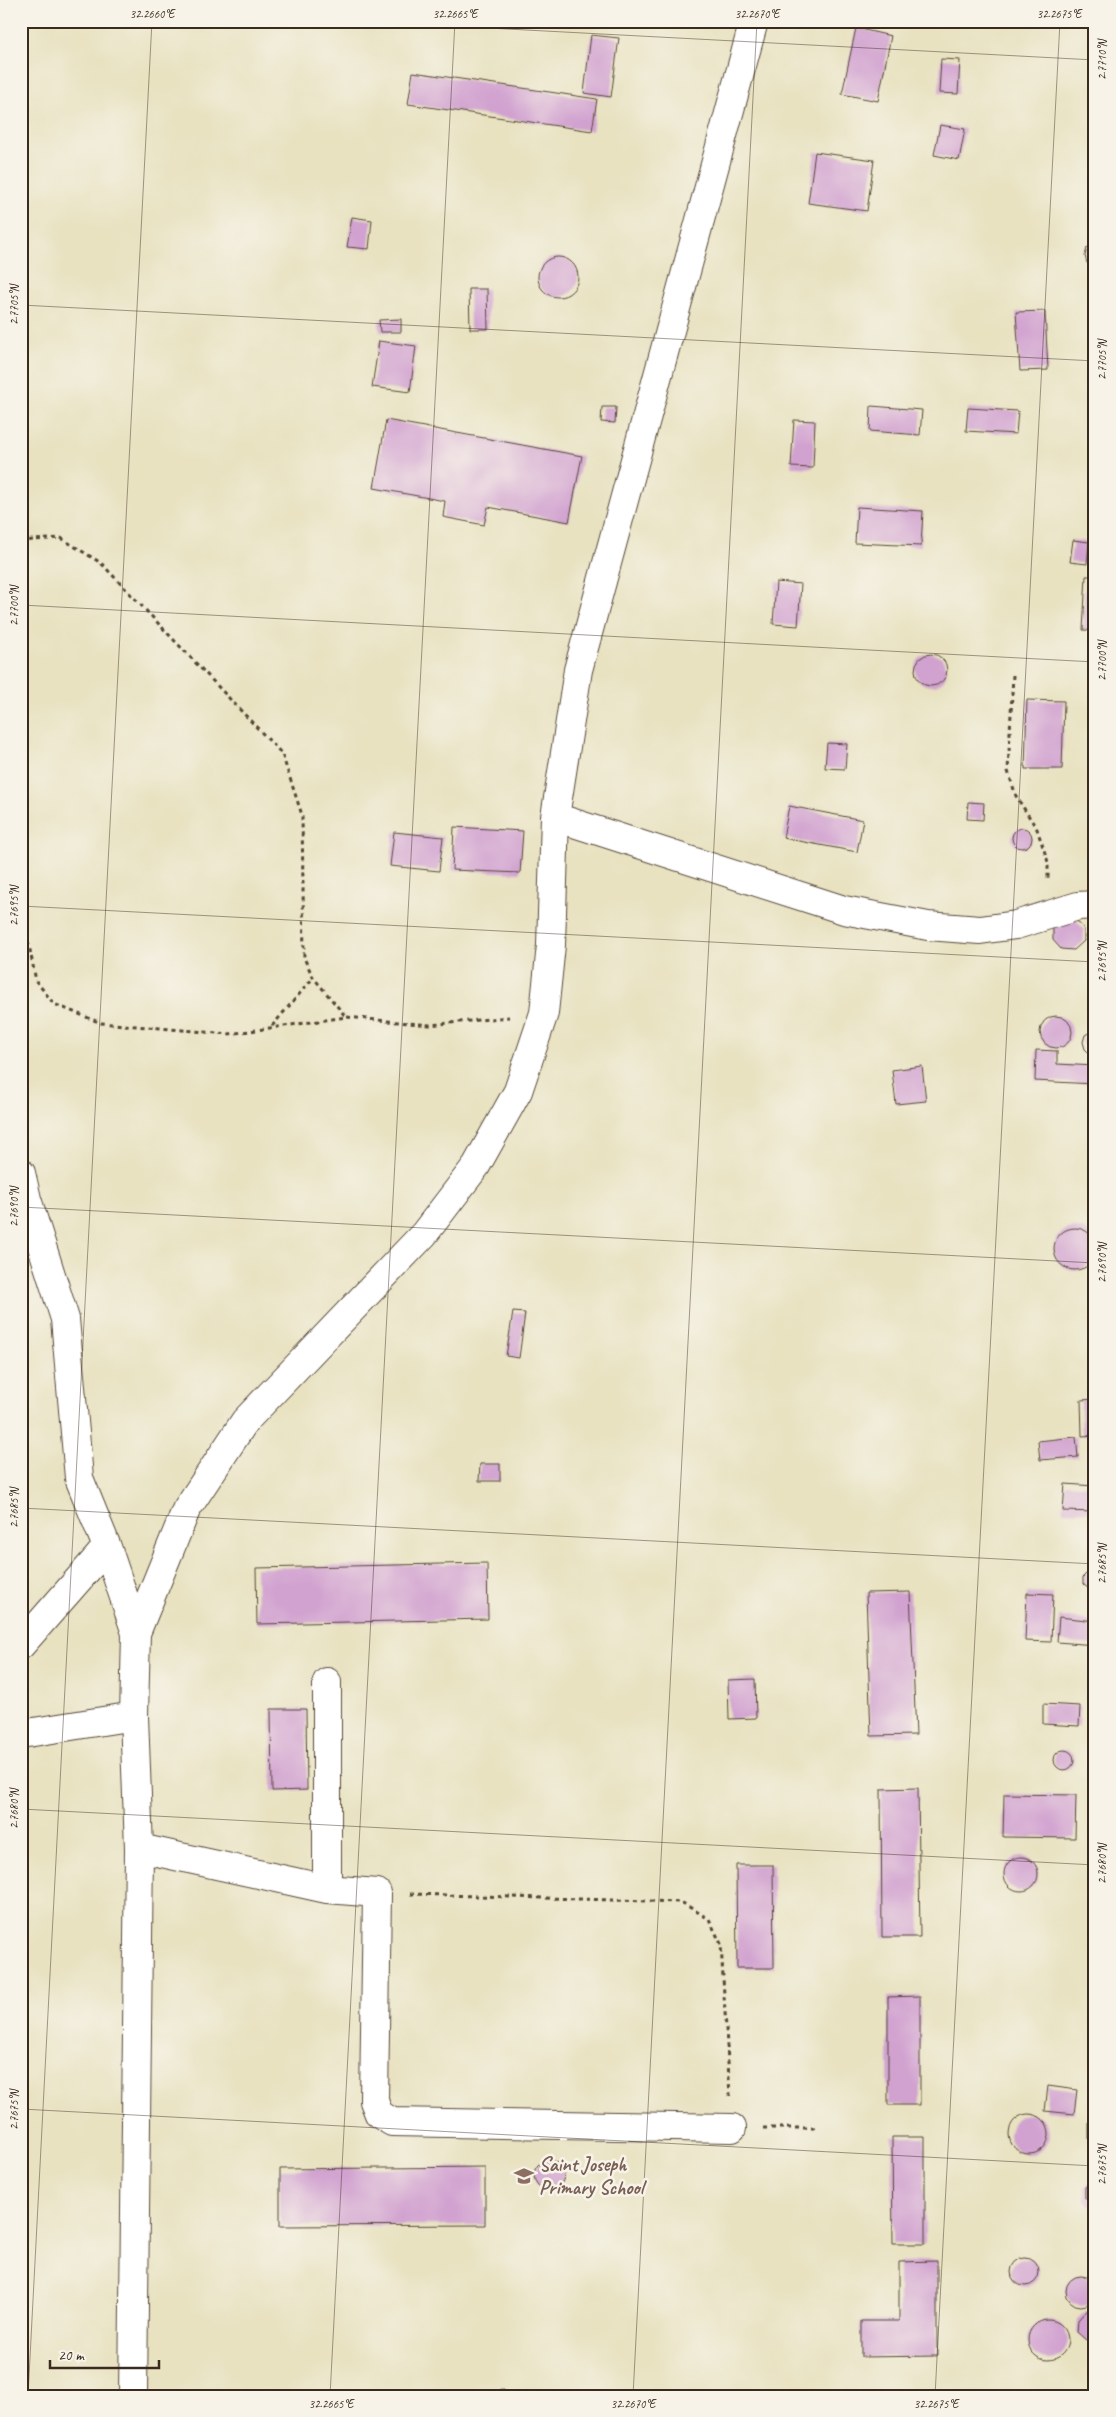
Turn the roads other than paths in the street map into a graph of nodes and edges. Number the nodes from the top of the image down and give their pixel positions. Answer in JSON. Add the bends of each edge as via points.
{"nodes":[{"id":1,"x":754,"y":21,"type":"edge"},
{"id":2,"x":555,"y":818,"type":"junction"},
{"id":3,"x":1095,"y":905,"type":"edge"},
{"id":4,"x":21,"y":1173,"type":"edge"},
{"id":5,"x":107,"y":1546,"type":"junction"},
{"id":6,"x":136,"y":1633,"type":"junction"},
{"id":7,"x":21,"y":1644,"type":"edge"},
{"id":8,"x":327,"y":1682,"type":"dead end"},
{"id":9,"x":134,"y":1716,"type":"junction"},
{"id":10,"x":21,"y":1734,"type":"edge"},
{"id":11,"x":139,"y":1848,"type":"junction"},
{"id":12,"x":327,"y":1889,"type":"junction"},
{"id":13,"x":732,"y":2128,"type":"road end"},
{"id":14,"x":133,"y":2396,"type":"edge"}],
"edges":[{"from":1,"to":2,"type":"street","via":[[578,670]]},
{"from":2,"to":3,"type":"street","via":[[844,910],[928,926],[980,930],[1016,925],[1078,906]]},
{"from":2,"to":6,"type":"street","via":[[551,945],[544,1013],[518,1091],[476,1166],[424,1234],[245,1421],[186,1510]]},
{"from":4,"to":5,"type":"street","via":[[65,1319],[78,1478]]},
{"from":5,"to":6,"type":"street"},
{"from":5,"to":7,"type":"street"},
{"from":6,"to":9,"type":"street"},
{"from":8,"to":12,"type":"street"},
{"from":9,"to":10,"type":"street"},
{"from":9,"to":11,"type":"street"},
{"from":11,"to":12,"type":"street"},
{"from":11,"to":14,"type":"street"},
{"from":12,"to":13,"type":"street","via":[[377,1893],[374,2101],[379,2114],[392,2122]]}]}
